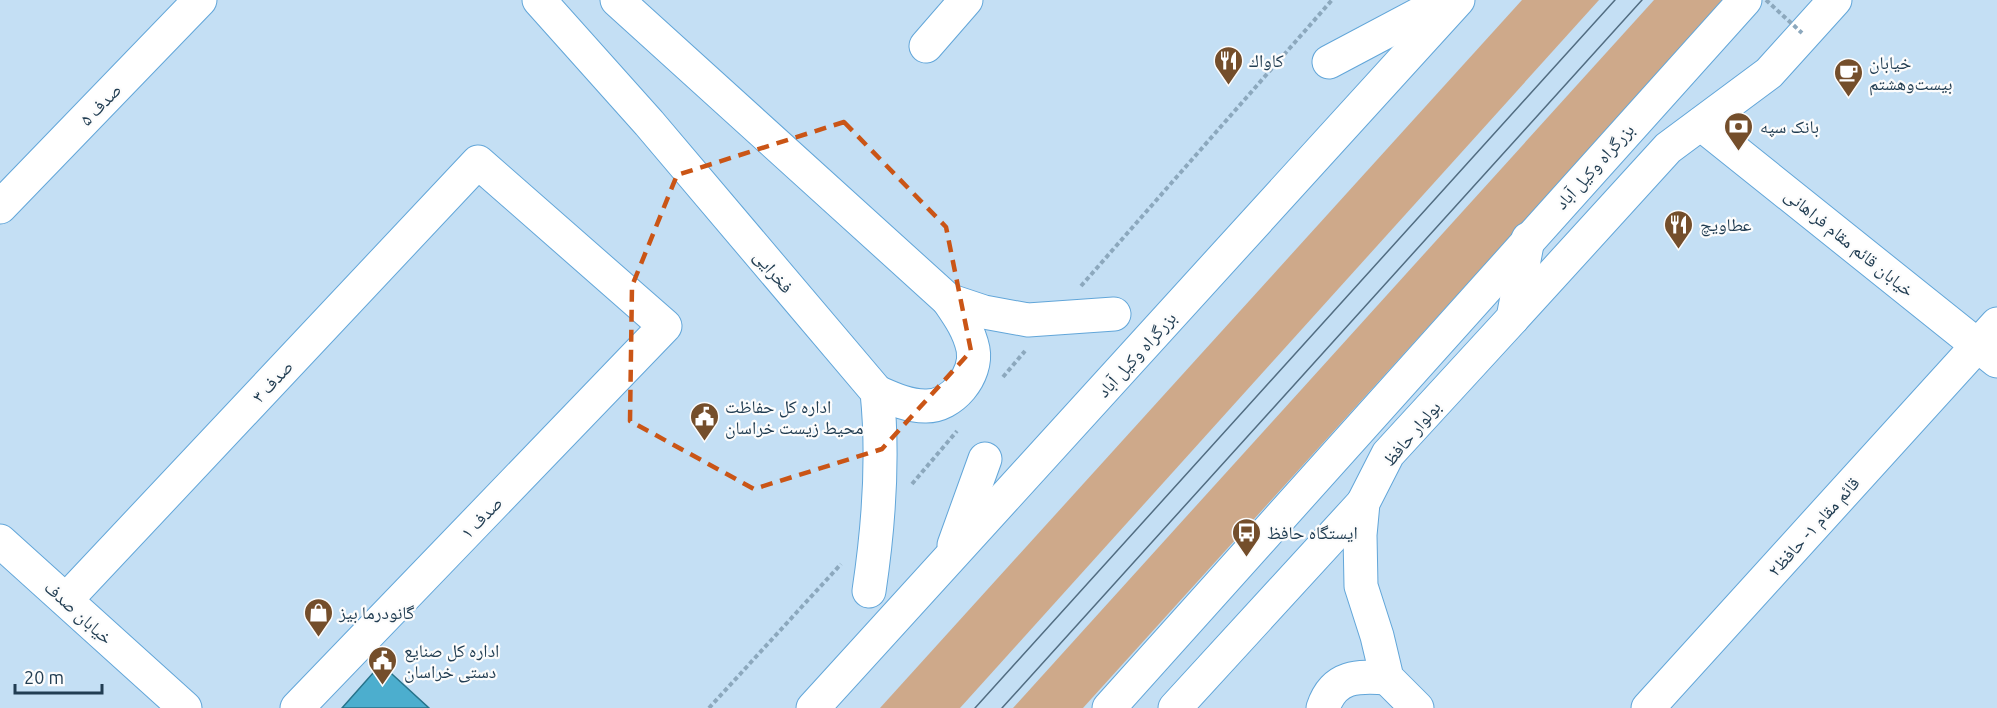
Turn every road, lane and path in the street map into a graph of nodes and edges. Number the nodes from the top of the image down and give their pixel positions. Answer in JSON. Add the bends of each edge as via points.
{"nodes":[{"id":1,"x":200,"y":0,"type":"edge"},
{"id":2,"x":539,"y":0,"type":"edge"},
{"id":3,"x":617,"y":0,"type":"edge"},
{"id":4,"x":966,"y":0,"type":"edge"},
{"id":5,"x":1332,"y":0,"type":"edge"},
{"id":6,"x":1446,"y":0,"type":"edge"},
{"id":7,"x":1458,"y":0,"type":"edge"},
{"id":8,"x":1745,"y":0,"type":"edge"},
{"id":9,"x":1766,"y":0,"type":"edge"},
{"id":10,"x":1835,"y":0,"type":"edge"},
{"id":11,"x":1802,"y":33,"type":"dead end"},
{"id":12,"x":926,"y":46,"type":"dead end"},
{"id":13,"x":1329,"y":62,"type":"dead end"},
{"id":14,"x":1701,"y":124,"type":"junction"},
{"id":15,"x":0,"y":207,"type":"edge"},
{"id":16,"x":1528,"y":239,"type":"junction"},
{"id":17,"x":948,"y":300,"type":"junction"},
{"id":18,"x":1114,"y":314,"type":"dead end"},
{"id":19,"x":1513,"y":318,"type":"junction"},
{"id":20,"x":1052,"y":319,"type":"junction"},
{"id":21,"x":665,"y":326,"type":"joint"},
{"id":22,"x":1991,"y":343,"type":"edge"},
{"id":23,"x":999,"y":381,"type":"dead end"},
{"id":24,"x":877,"y":392,"type":"junction"},
{"id":25,"x":962,"y":425,"type":"dead end"},
{"id":26,"x":985,"y":459,"type":"dead end"},
{"id":27,"x":909,"y":488,"type":"dead end"},
{"id":28,"x":1362,"y":503,"type":"junction"},
{"id":29,"x":3,"y":549,"type":"edge"},
{"id":30,"x":847,"y":558,"type":"dead end"},
{"id":31,"x":948,"y":560,"type":"junction"},
{"id":32,"x":869,"y":591,"type":"dead end"},
{"id":33,"x":66,"y":600,"type":"junction"},
{"id":34,"x":1387,"y":678,"type":"junction"},
{"id":35,"x":185,"y":708,"type":"edge"},
{"id":36,"x":297,"y":708,"type":"edge"},
{"id":37,"x":709,"y":708,"type":"edge"},
{"id":38,"x":813,"y":708,"type":"edge"},
{"id":39,"x":1109,"y":708,"type":"edge"},
{"id":40,"x":1175,"y":708,"type":"edge"},
{"id":41,"x":1323,"y":708,"type":"edge"},
{"id":42,"x":1417,"y":708,"type":"edge"},
{"id":43,"x":1648,"y":708,"type":"edge"}],
"edges":[{"from":1,"to":15,"type":"main road","name":"صدف ۵"},
{"from":2,"to":24,"type":"main road","name":"فخرایی"},
{"from":3,"to":17,"type":"main road"},
{"from":4,"to":12,"type":"main road"},
{"from":5,"to":20,"type":"path"},
{"from":6,"to":13,"type":"main road"},
{"from":7,"to":31,"type":"main road","name":"بزرگراه وکیل آباد"},
{"from":8,"to":16,"type":"main road","name":"بزرگراه وکیل آباد"},
{"from":9,"to":11,"type":"path","bridge":true},
{"from":10,"to":14,"type":"main road","name":"بولوار حافظ","via":[[1769,73]]},
{"from":14,"to":19,"type":"main road","name":"بولوار حافظ","via":[[1668,148]]},
{"from":14,"to":22,"type":"main road","name":"خیابان قائم مقام فراهانی"},
{"from":16,"to":19,"type":"main road"},
{"from":16,"to":39,"type":"main road","name":"بزرگراه وکیل آباد"},
{"from":17,"to":20,"type":"main road","via":[[1006,316]]},
{"from":17,"to":24,"type":"main road","via":[[966,327],[974,352],[969,377],[952,397],[928,407],[902,403]]},
{"from":18,"to":20,"type":"main road"},
{"from":19,"to":28,"type":"main road","name":"بولوار حافظ","via":[[1388,454]]},
{"from":20,"to":23,"type":"path"},
{"from":21,"to":33,"type":"main road","name":"صدف ۳","via":[[478,162]]},
{"from":21,"to":36,"type":"main road","name":"صدف ۱"},
{"from":22,"to":43,"type":"main road","name":"قائم مقام ۱- حافظ۲"},
{"from":24,"to":32,"type":"main road","via":[[881,431],[879,523]]},
{"from":25,"to":27,"type":"path"},
{"from":26,"to":31,"type":"main road"},
{"from":28,"to":34,"type":"main road","name":"بولوار حافظ","via":[[1361,586]]},
{"from":28,"to":40,"type":"main road"},
{"from":29,"to":33,"type":"main road","name":"خیابان صدف"},
{"from":30,"to":37,"type":"path"},
{"from":31,"to":38,"type":"main road","name":"بزرگراه وکیل آباد"},
{"from":33,"to":35,"type":"main road","name":"خیابان صدف"},
{"from":34,"to":41,"type":"main road","via":[[1354,676],[1328,694]]},
{"from":34,"to":42,"type":"main road"}]}
